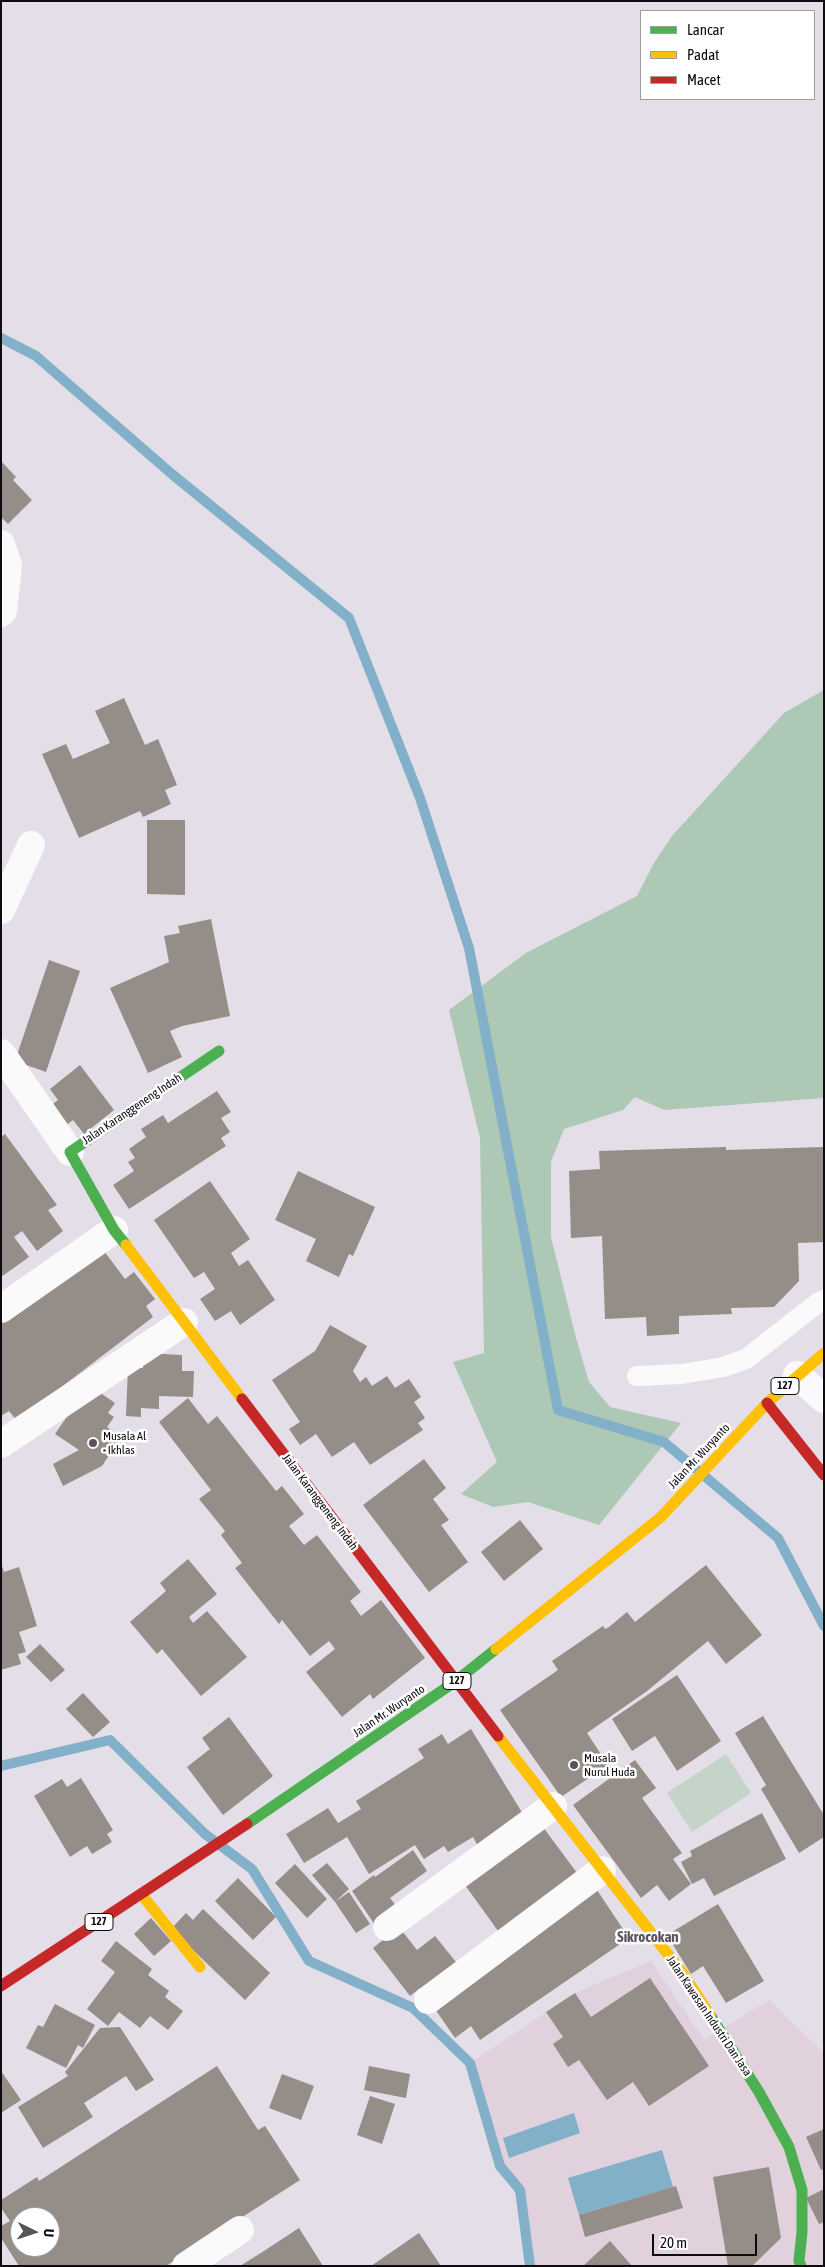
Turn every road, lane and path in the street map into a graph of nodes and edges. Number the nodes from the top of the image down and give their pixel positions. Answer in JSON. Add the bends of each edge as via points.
{"nodes":[{"id":1,"x":1,"y":544,"type":"edge"},
{"id":2,"x":1,"y":613,"type":"edge"},
{"id":3,"x":31,"y":845,"type":"dead end"},
{"id":4,"x":1,"y":910,"type":"edge"},
{"id":5,"x":218,"y":1051,"type":"dead end"},
{"id":6,"x":1,"y":1053,"type":"edge"},
{"id":7,"x":70,"y":1152,"type":"junction"},
{"id":8,"x":114,"y":1230,"type":"junction"},
{"id":9,"x":824,"y":1300,"type":"edge"},
{"id":10,"x":1,"y":1309,"type":"edge"},
{"id":11,"x":184,"y":1322,"type":"junction"},
{"id":12,"x":824,"y":1353,"type":"edge"},
{"id":13,"x":797,"y":1375,"type":"junction"},
{"id":14,"x":637,"y":1376,"type":"dead end"},
{"id":15,"x":824,"y":1399,"type":"edge"},
{"id":16,"x":767,"y":1403,"type":"junction"},
{"id":17,"x":3,"y":1440,"type":"edge"},
{"id":18,"x":824,"y":1475,"type":"edge"},
{"id":19,"x":456,"y":1681,"type":"junction"},
{"id":20,"x":553,"y":1806,"type":"junction"},
{"id":21,"x":602,"y":1870,"type":"junction"},
{"id":22,"x":141,"y":1894,"type":"junction"},
{"id":23,"x":387,"y":1927,"type":"dead end"},
{"id":24,"x":200,"y":1967,"type":"dead end"},
{"id":25,"x":1,"y":1986,"type":"edge"},
{"id":26,"x":428,"y":2000,"type":"dead end"},
{"id":27,"x":240,"y":2230,"type":"dead end"},
{"id":28,"x":798,"y":2264,"type":"edge"},
{"id":29,"x":186,"y":2266,"type":"edge"}],
"edges":[{"from":1,"to":2,"type":"street","via":[[8,564]]},
{"from":3,"to":4,"type":"street"},
{"from":5,"to":7,"type":"street","name":"Jalan Karanggeneng Indah"},
{"from":6,"to":7,"type":"street"},
{"from":7,"to":8,"type":"street","name":"Jalan Karanggeneng Indah"},
{"from":8,"to":10,"type":"street"},
{"from":8,"to":11,"type":"street","name":"Jalan Karanggeneng Indah"},
{"from":9,"to":14,"type":"lane","via":[[746,1359],[723,1367],[682,1374]]},
{"from":11,"to":17,"type":"street"},
{"from":11,"to":19,"type":"street","name":"Jalan Karanggeneng Indah"},
{"from":12,"to":13,"type":"street","name":"Jalan Mr. Wuryanto","number":"127"},
{"from":13,"to":15,"type":"street"},
{"from":13,"to":16,"type":"street","name":"Jalan Mr. Wuryanto","number":"127"},
{"from":16,"to":18,"type":"street"},
{"from":16,"to":19,"type":"street","name":"Jalan Mr. Wuryanto","number":"127","via":[[661,1517]]},
{"from":19,"to":20,"type":"street","name":"Jalan Kawasan Industri Dan Jasa"},
{"from":19,"to":22,"type":"street","name":"Jalan Mr. Wuryanto","number":"127"},
{"from":20,"to":21,"type":"street","name":"Jalan Kawasan Industri Dan Jasa"},
{"from":20,"to":23,"type":"street"},
{"from":21,"to":26,"type":"street"},
{"from":21,"to":28,"type":"street","name":"Jalan Kawasan Industri Dan Jasa","via":[[684,1975],[759,2092],[789,2147],[802,2190]]},
{"from":22,"to":24,"type":"street"},
{"from":22,"to":25,"type":"street","name":"Jalan Mr. Wuryanto","number":"127"},
{"from":27,"to":29,"type":"street"}]}
